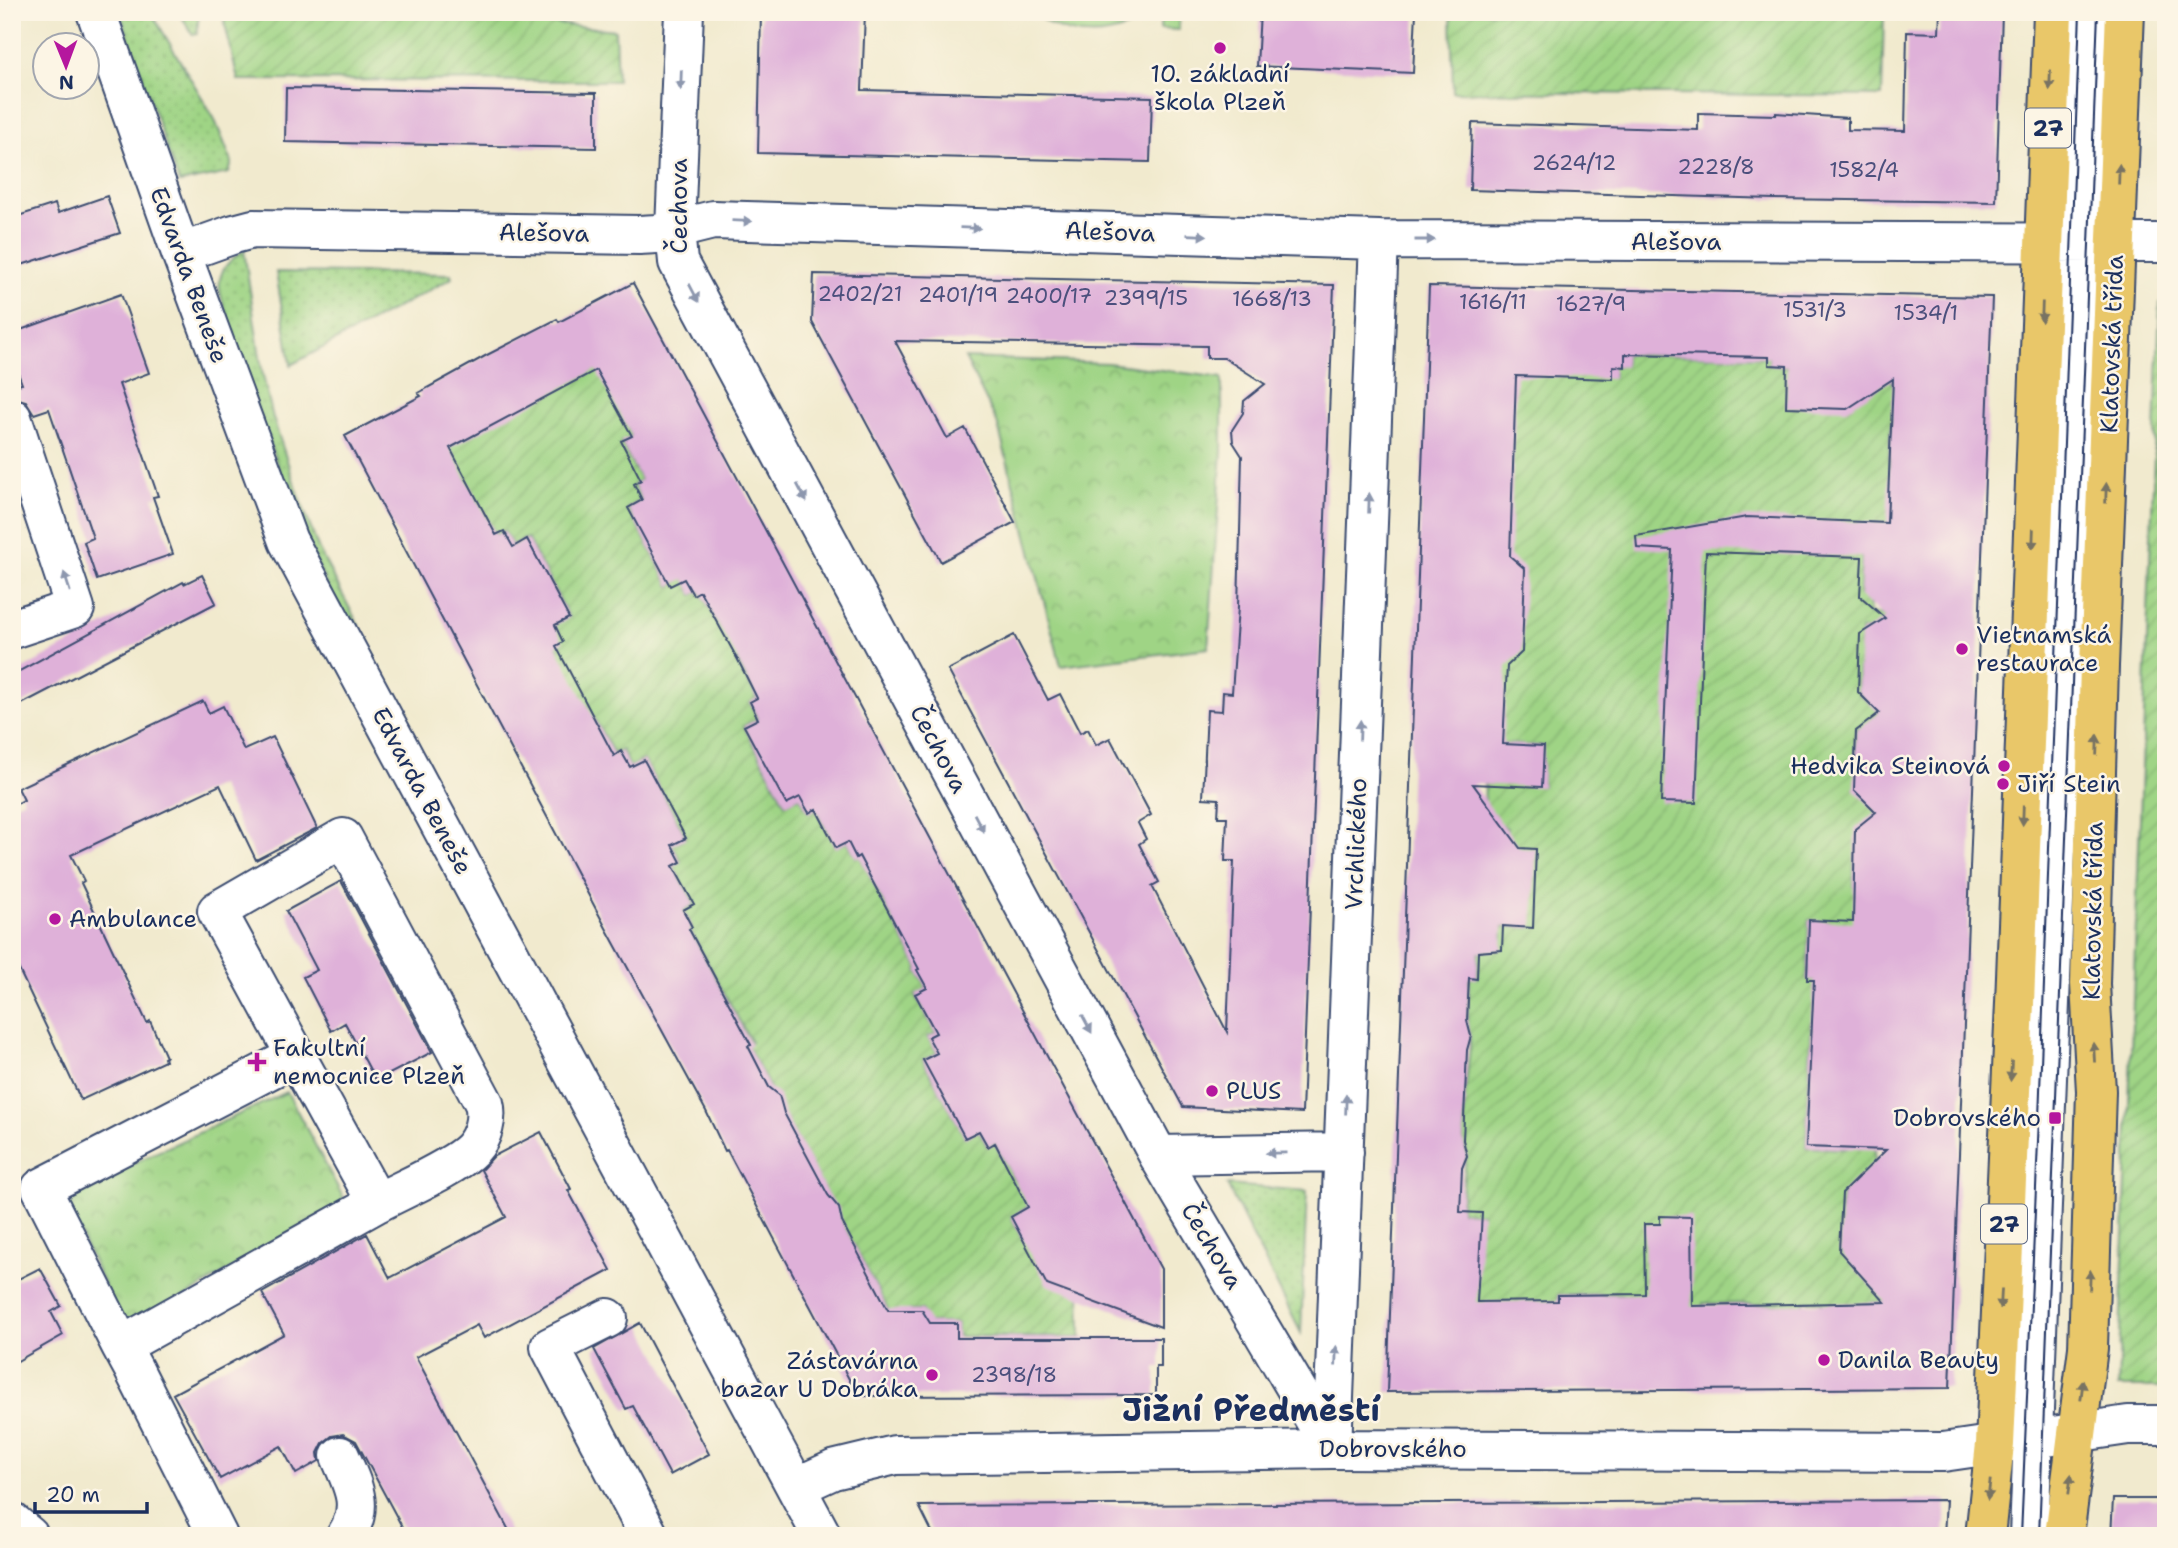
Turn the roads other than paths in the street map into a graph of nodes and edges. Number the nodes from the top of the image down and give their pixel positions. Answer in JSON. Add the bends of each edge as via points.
{"nodes":[{"id":1,"x":96,"y":12,"type":"edge"},
{"id":2,"x":684,"y":12,"type":"edge"},
{"id":3,"x":2053,"y":12,"type":"edge"},
{"id":4,"x":2089,"y":12,"type":"edge"},
{"id":5,"x":2125,"y":12,"type":"edge"},
{"id":6,"x":675,"y":229,"type":"junction"},
{"id":7,"x":1380,"y":240,"type":"junction"},
{"id":8,"x":2080,"y":243,"type":"junction"},
{"id":9,"x":2166,"y":243,"type":"edge"},
{"id":10,"x":181,"y":253,"type":"junction"},
{"id":11,"x":12,"y":418,"type":"edge"},
{"id":12,"x":12,"y":629,"type":"edge"},
{"id":13,"x":296,"y":1055,"type":"junction"},
{"id":14,"x":1344,"y":1152,"type":"junction"},
{"id":15,"x":1157,"y":1155,"type":"junction"},
{"id":16,"x":377,"y":1203,"type":"junction"},
{"id":17,"x":608,"y":1318,"type":"dead end"},
{"id":18,"x":121,"y":1346,"type":"junction"},
{"id":19,"x":2166,"y":1425,"type":"edge"},
{"id":20,"x":2077,"y":1433,"type":"junction"},
{"id":21,"x":2033,"y":1439,"type":"junction"},
{"id":22,"x":1995,"y":1444,"type":"junction"},
{"id":23,"x":1332,"y":1449,"type":"junction"},
{"id":24,"x":340,"y":1456,"type":"dead end"},
{"id":25,"x":796,"y":1487,"type":"junction"},
{"id":26,"x":218,"y":1536,"type":"edge"},
{"id":27,"x":346,"y":1536,"type":"edge"},
{"id":28,"x":649,"y":1536,"type":"edge"},
{"id":29,"x":822,"y":1536,"type":"edge"},
{"id":30,"x":1985,"y":1536,"type":"edge"},
{"id":31,"x":2029,"y":1536,"type":"edge"},
{"id":32,"x":2064,"y":1536,"type":"edge"}],
"edges":[{"from":1,"to":10,"type":"street","name":"Edvarda Beneše"},
{"from":2,"to":6,"type":"street","name":"Čechova","one_way":true},
{"from":3,"to":8,"type":"main road","name":"Klatovská třída","number":"27","one_way":true},
{"from":4,"to":8,"type":"street","name":"Klatovská třída"},
{"from":8,"to":5,"type":"main road","name":"Klatovská třída","number":"27","one_way":true},
{"from":6,"to":7,"type":"street","name":"Alešova","one_way":true,"via":[[713,220]]},
{"from":6,"to":10,"type":"street","name":"Alešova","via":[[639,234],[253,229]]},
{"from":6,"to":15,"type":"street","name":"Čechova","one_way":true,"via":[[678,262]]},
{"from":7,"to":8,"type":"street","name":"Alešova","one_way":true},
{"from":14,"to":7,"type":"street","name":"Vrchlického","one_way":true},
{"from":8,"to":9,"type":"street","name":"Alešova"},
{"from":20,"to":8,"type":"main road","name":"Klatovská třída","number":"27","one_way":true,"via":[[2088,1348],[2093,1198],[2096,1091],[2090,984],[2099,680]]},
{"from":8,"to":21,"type":"street","name":"Klatovská třída"},
{"from":8,"to":22,"type":"main road","name":"Klatovská třída","number":"27","one_way":true,"via":[[2027,707]]},
{"from":10,"to":25,"type":"street","name":"Edvarda Beneše","via":[[288,541]]},
{"from":12,"to":11,"type":"street","one_way":true,"via":[[75,608]]},
{"from":13,"to":16,"type":"street"},
{"from":13,"to":16,"type":"street","via":[[217,911],[343,838],[486,1111],[480,1138],[461,1158]]},
{"from":13,"to":18,"type":"street","via":[[41,1188]]},
{"from":14,"to":15,"type":"street","one_way":true},
{"from":23,"to":14,"type":"street","name":"Vrchlického","one_way":true},
{"from":15,"to":23,"type":"street","name":"Čechova"},
{"from":16,"to":18,"type":"street"},
{"from":17,"to":28,"type":"street","via":[[550,1347]]},
{"from":18,"to":26,"type":"street"},
{"from":19,"to":20,"type":"street","name":"Dobrovského"},
{"from":20,"to":21,"type":"street","name":"Dobrovského"},
{"from":32,"to":20,"type":"main road","name":"Klatovská třída","number":"27","one_way":true},
{"from":21,"to":22,"type":"street","name":"Dobrovského"},
{"from":21,"to":31,"type":"street","name":"Klatovská třída"},
{"from":22,"to":23,"type":"street","name":"Dobrovského","via":[[1942,1452]]},
{"from":22,"to":30,"type":"main road","name":"Klatovská třída","number":"27","one_way":true},
{"from":23,"to":25,"type":"street","name":"Dobrovského","via":[[895,1455],[833,1470]]},
{"from":24,"to":27,"type":"street","via":[[357,1500]]},
{"from":25,"to":29,"type":"street","name":"Edvarda Beneše"}]}
